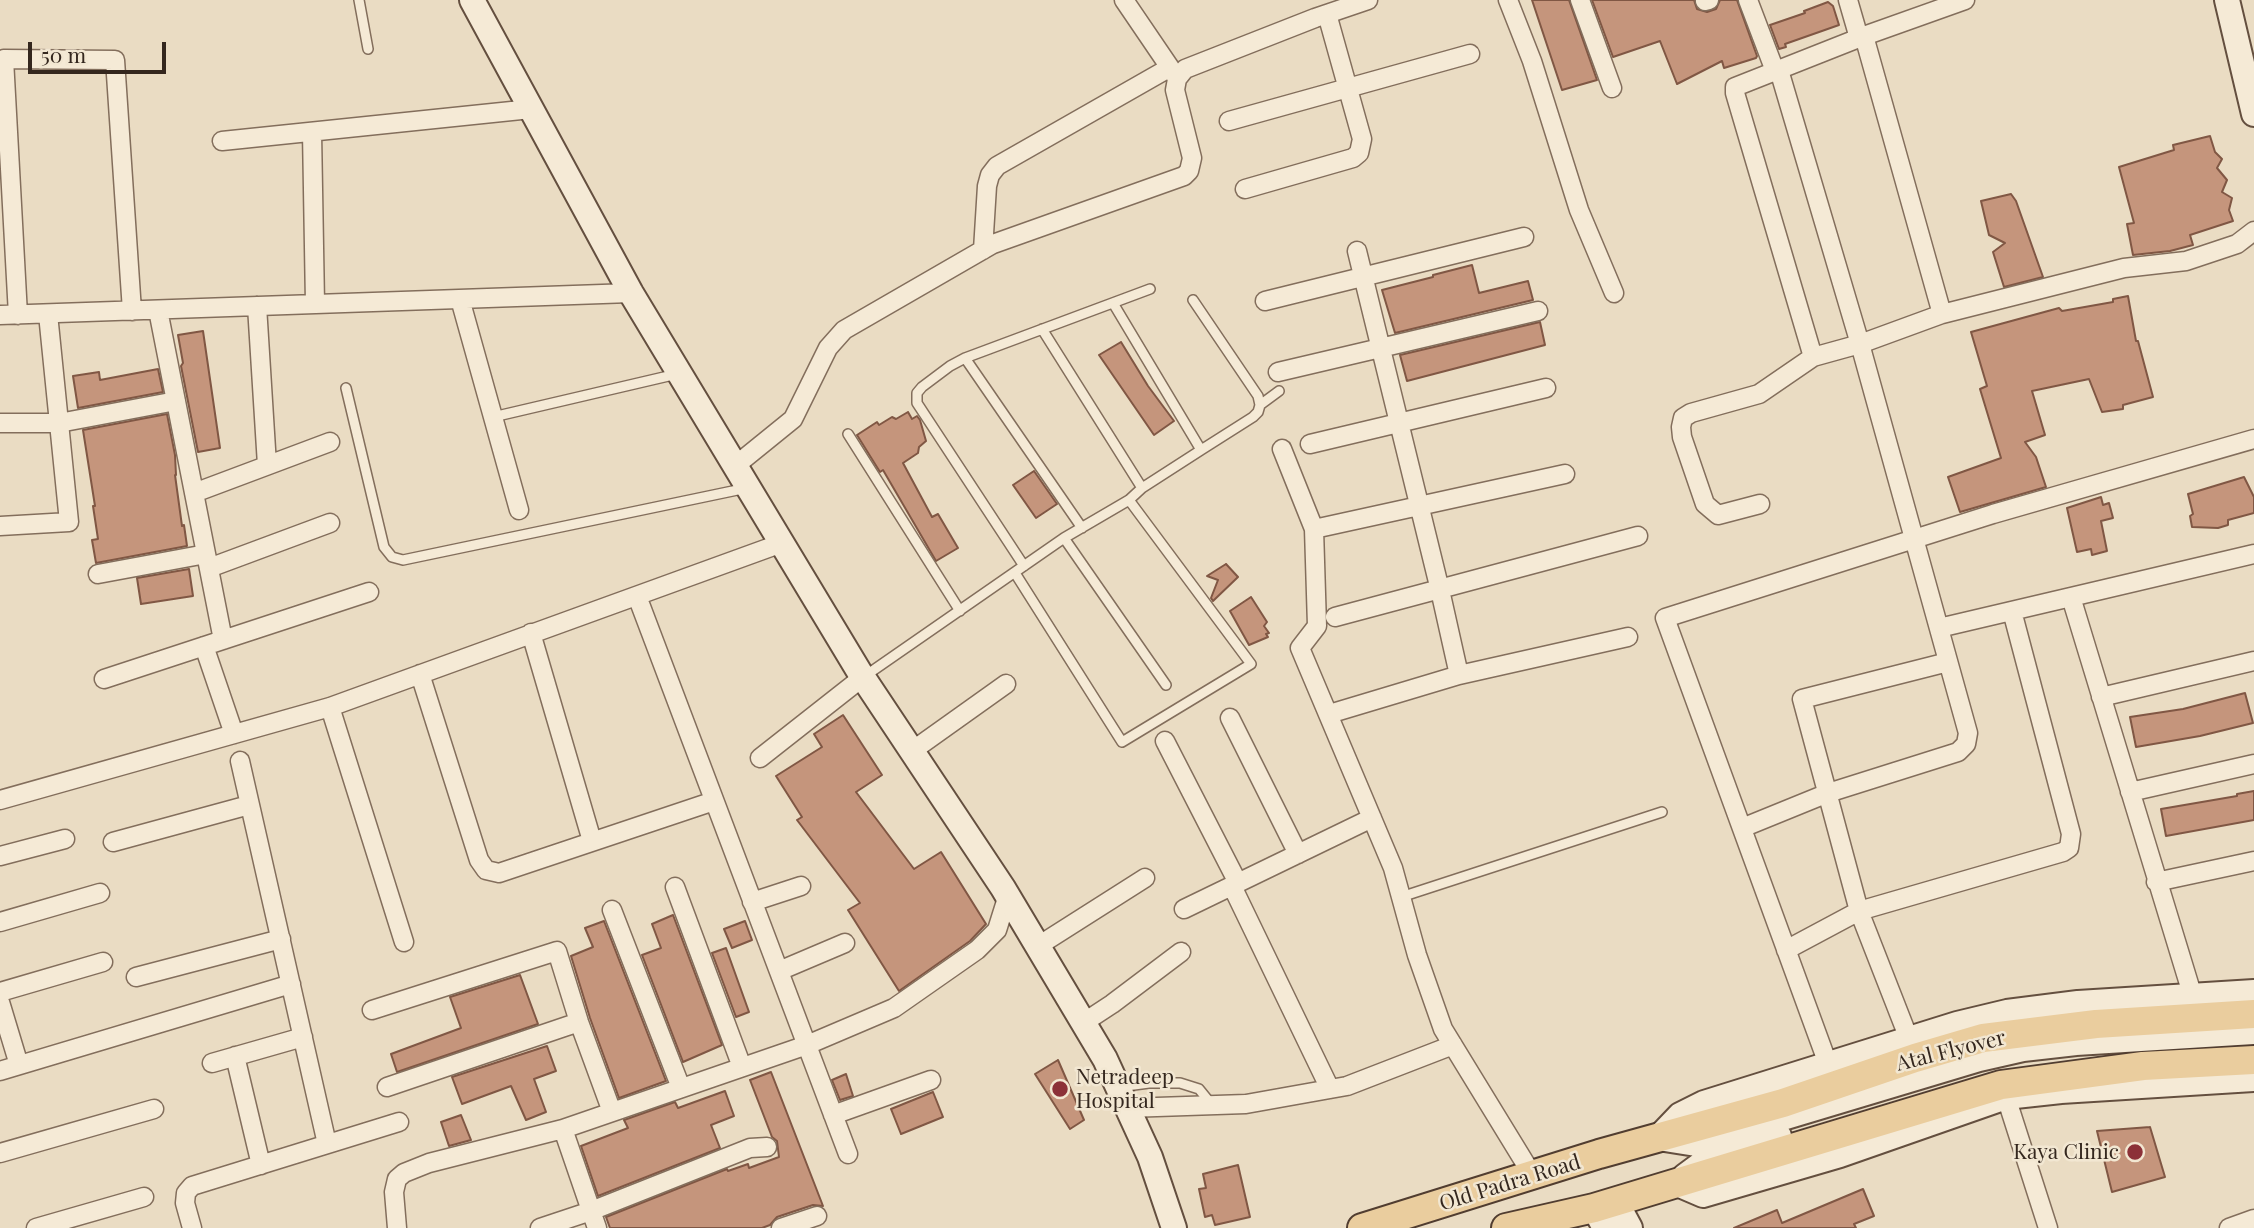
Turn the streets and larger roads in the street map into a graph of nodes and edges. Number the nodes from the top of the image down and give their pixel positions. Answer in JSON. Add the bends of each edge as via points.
{"nodes":[{"id":1,"x":472,"y":0,"type":"edge"},
{"id":2,"x":1124,"y":0,"type":"edge"},
{"id":3,"x":1310,"y":0,"type":"edge"},
{"id":4,"x":1368,"y":0,"type":"edge"},
{"id":5,"x":1508,"y":0,"type":"edge"},
{"id":6,"x":1580,"y":0,"type":"edge"},
{"id":7,"x":1748,"y":0,"type":"edge"},
{"id":8,"x":1848,"y":0,"type":"edge"},
{"id":9,"x":1965,"y":0,"type":"edge"},
{"id":10,"x":2227,"y":0,"type":"edge"},
{"id":11,"x":1321,"y":16,"type":"junction"},
{"id":12,"x":1862,"y":37,"type":"junction"},
{"id":13,"x":1470,"y":54,"type":"dead end"},
{"id":14,"x":1777,"y":71,"type":"junction"},
{"id":15,"x":1173,"y":74,"type":"junction"},
{"id":16,"x":1612,"y":88,"type":"dead end"},
{"id":17,"x":1348,"y":89,"type":"junction"},
{"id":18,"x":531,"y":109,"type":"junction"},
{"id":19,"x":2254,"y":114,"type":"edge"},
{"id":20,"x":1229,"y":121,"type":"dead end"},
{"id":21,"x":312,"y":132,"type":"junction"},
{"id":22,"x":222,"y":141,"type":"dead end"},
{"id":23,"x":1245,"y":189,"type":"dead end"},
{"id":24,"x":2254,"y":231,"type":"edge"},
{"id":25,"x":1524,"y":237,"type":"dead end"},
{"id":26,"x":983,"y":250,"type":"junction"},
{"id":27,"x":1357,"y":251,"type":"dead end"},
{"id":28,"x":1363,"y":279,"type":"junction"},
{"id":29,"x":631,"y":293,"type":"junction"},
{"id":30,"x":1614,"y":293,"type":"dead end"},
{"id":31,"x":460,"y":299,"type":"junction"},
{"id":32,"x":1265,"y":301,"type":"dead end"},
{"id":33,"x":315,"y":304,"type":"junction"},
{"id":34,"x":257,"y":306,"type":"junction"},
{"id":35,"x":158,"y":310,"type":"junction"},
{"id":36,"x":132,"y":311,"type":"junction"},
{"id":37,"x":1538,"y":311,"type":"dead end"},
{"id":38,"x":48,"y":314,"type":"junction"},
{"id":39,"x":1942,"y":314,"type":"junction"},
{"id":40,"x":9,"y":315,"type":"edge"},
{"id":41,"x":1860,"y":344,"type":"junction"},
{"id":42,"x":1380,"y":347,"type":"junction"},
{"id":43,"x":1813,"y":357,"type":"junction"},
{"id":44,"x":1278,"y":372,"type":"dead end"},
{"id":45,"x":1546,"y":388,"type":"dead end"},
{"id":46,"x":176,"y":401,"type":"junction"},
{"id":47,"x":0,"y":423,"type":"edge"},
{"id":48,"x":1399,"y":423,"type":"junction"},
{"id":49,"x":59,"y":424,"type":"junction"},
{"id":50,"x":2254,"y":439,"type":"edge"},
{"id":51,"x":330,"y":442,"type":"dead end"},
{"id":52,"x":1310,"y":444,"type":"dead end"},
{"id":53,"x":1282,"y":449,"type":"dead end"},
{"id":54,"x":267,"y":465,"type":"junction"},
{"id":55,"x":735,"y":466,"type":"junction"},
{"id":56,"x":1565,"y":474,"type":"dead end"},
{"id":57,"x":194,"y":494,"type":"junction"},
{"id":58,"x":1760,"y":504,"type":"dead end"},
{"id":59,"x":1419,"y":506,"type":"junction"},
{"id":60,"x":519,"y":510,"type":"dead end"},
{"id":61,"x":330,"y":523,"type":"dead end"},
{"id":62,"x":0,"y":526,"type":"edge"},
{"id":63,"x":1314,"y":529,"type":"junction"},
{"id":64,"x":1637,"y":536,"type":"dead end"},
{"id":65,"x":1914,"y":539,"type":"junction"},
{"id":66,"x":782,"y":543,"type":"junction"},
{"id":67,"x":2254,"y":554,"type":"edge"},
{"id":68,"x":207,"y":561,"type":"junction"},
{"id":69,"x":98,"y":574,"type":"dead end"},
{"id":70,"x":1440,"y":590,"type":"junction"},
{"id":71,"x":369,"y":592,"type":"dead end"},
{"id":72,"x":637,"y":596,"type":"junction"},
{"id":73,"x":2071,"y":597,"type":"junction"},
{"id":74,"x":2012,"y":611,"type":"junction"},
{"id":75,"x":1335,"y":617,"type":"dead end"},
{"id":76,"x":1938,"y":628,"type":"junction"},
{"id":77,"x":531,"y":633,"type":"junction"},
{"id":78,"x":1628,"y":637,"type":"dead end"},
{"id":79,"x":223,"y":640,"type":"junction"},
{"id":80,"x":204,"y":646,"type":"junction"},
{"id":81,"x":2254,"y":661,"type":"edge"},
{"id":82,"x":1948,"y":662,"type":"junction"},
{"id":83,"x":420,"y":674,"type":"junction"},
{"id":84,"x":1459,"y":675,"type":"junction"},
{"id":85,"x":863,"y":677,"type":"junction"},
{"id":86,"x":104,"y":679,"type":"dead end"},
{"id":87,"x":1006,"y":684,"type":"dead end"},
{"id":88,"x":2101,"y":697,"type":"junction"},
{"id":89,"x":330,"y":707,"type":"junction"},
{"id":90,"x":1329,"y":714,"type":"junction"},
{"id":91,"x":1230,"y":718,"type":"dead end"},
{"id":92,"x":234,"y":734,"type":"junction"},
{"id":93,"x":1165,"y":741,"type":"dead end"},
{"id":94,"x":912,"y":751,"type":"junction"},
{"id":95,"x":760,"y":758,"type":"dead end"},
{"id":96,"x":240,"y":761,"type":"dead end"},
{"id":97,"x":2254,"y":764,"type":"edge"},
{"id":98,"x":2130,"y":792,"type":"junction"},
{"id":99,"x":1828,"y":793,"type":"junction"},
{"id":100,"x":0,"y":800,"type":"edge"},
{"id":101,"x":714,"y":801,"type":"junction"},
{"id":102,"x":249,"y":805,"type":"junction"},
{"id":103,"x":1372,"y":818,"type":"junction"},
{"id":104,"x":1742,"y":828,"type":"junction"},
{"id":105,"x":65,"y":839,"type":"dead end"},
{"id":106,"x":592,"y":841,"type":"junction"},
{"id":107,"x":113,"y":842,"type":"dead end"},
{"id":108,"x":1298,"y":854,"type":"junction"},
{"id":109,"x":0,"y":856,"type":"edge"},
{"id":110,"x":2254,"y":861,"type":"edge"},
{"id":111,"x":1145,"y":878,"type":"dead end"},
{"id":112,"x":2156,"y":882,"type":"junction"},
{"id":113,"x":1235,"y":885,"type":"junction"},
{"id":114,"x":801,"y":886,"type":"dead end"},
{"id":115,"x":675,"y":887,"type":"dead end"},
{"id":116,"x":100,"y":893,"type":"dead end"},
{"id":117,"x":1008,"y":895,"type":"junction"},
{"id":118,"x":752,"y":902,"type":"junction"},
{"id":119,"x":1184,"y":909,"type":"dead end"},
{"id":120,"x":612,"y":910,"type":"dead end"},
{"id":121,"x":1859,"y":911,"type":"junction"},
{"id":122,"x":0,"y":922,"type":"edge"},
{"id":123,"x":281,"y":939,"type":"junction"},
{"id":124,"x":404,"y":942,"type":"dead end"},
{"id":125,"x":845,"y":943,"type":"dead end"},
{"id":126,"x":1038,"y":946,"type":"junction"},
{"id":127,"x":1786,"y":950,"type":"junction"},
{"id":128,"x":1181,"y":952,"type":"dead end"},
{"id":129,"x":103,"y":962,"type":"dead end"},
{"id":130,"x":779,"y":971,"type":"junction"},
{"id":131,"x":136,"y":977,"type":"dead end"},
{"id":132,"x":291,"y":984,"type":"junction"},
{"id":133,"x":0,"y":992,"type":"edge"},
{"id":134,"x":2254,"y":992,"type":"edge"},
{"id":135,"x":2193,"y":997,"type":"junction"},
{"id":136,"x":0,"y":1002,"type":"edge"},
{"id":137,"x":372,"y":1010,"type":"dead end"},
{"id":138,"x":2254,"y":1014,"type":"edge"},
{"id":139,"x":579,"y":1022,"type":"junction"},
{"id":140,"x":1083,"y":1023,"type":"junction"},
{"id":141,"x":2254,"y":1032,"type":"edge"},
{"id":142,"x":303,"y":1037,"type":"junction"},
{"id":143,"x":1909,"y":1039,"type":"junction"},
{"id":144,"x":2254,"y":1044,"type":"edge"},
{"id":145,"x":807,"y":1045,"type":"junction"},
{"id":146,"x":1453,"y":1045,"type":"junction"},
{"id":147,"x":235,"y":1056,"type":"junction"},
{"id":148,"x":2254,"y":1060,"type":"edge"},
{"id":149,"x":212,"y":1063,"type":"dead end"},
{"id":150,"x":1828,"y":1064,"type":"junction"},
{"id":151,"x":19,"y":1065,"type":"junction"},
{"id":152,"x":742,"y":1067,"type":"junction"},
{"id":153,"x":0,"y":1071,"type":"edge"},
{"id":154,"x":2254,"y":1079,"type":"edge"},
{"id":155,"x":931,"y":1080,"type":"dead end"},
{"id":156,"x":387,"y":1087,"type":"dead end"},
{"id":157,"x":681,"y":1088,"type":"junction"},
{"id":158,"x":1330,"y":1089,"type":"junction"},
{"id":159,"x":2006,"y":1097,"type":"junction"},
{"id":160,"x":1122,"y":1098,"type":"junction"},
{"id":161,"x":154,"y":1109,"type":"dead end"},
{"id":162,"x":612,"y":1112,"type":"junction"},
{"id":163,"x":833,"y":1115,"type":"junction"},
{"id":164,"x":399,"y":1122,"type":"dead end"},
{"id":165,"x":563,"y":1129,"type":"junction"},
{"id":166,"x":1658,"y":1138,"type":"junction"},
{"id":167,"x":327,"y":1144,"type":"junction"},
{"id":168,"x":767,"y":1147,"type":"dead end"},
{"id":169,"x":0,"y":1153,"type":"edge"},
{"id":170,"x":848,"y":1154,"type":"dead end"},
{"id":171,"x":261,"y":1165,"type":"junction"},
{"id":172,"x":1533,"y":1176,"type":"junction"},
{"id":173,"x":1675,"y":1183,"type":"junction"},
{"id":174,"x":144,"y":1197,"type":"dead end"},
{"id":175,"x":1605,"y":1213,"type":"edge"},
{"id":176,"x":817,"y":1216,"type":"dead end"},
{"id":177,"x":594,"y":1219,"type":"edge"},
{"id":178,"x":2254,"y":1219,"type":"edge"},
{"id":179,"x":36,"y":1228,"type":"edge"},
{"id":180,"x":192,"y":1228,"type":"edge"},
{"id":181,"x":397,"y":1228,"type":"edge"},
{"id":182,"x":540,"y":1228,"type":"edge"},
{"id":183,"x":780,"y":1228,"type":"edge"},
{"id":184,"x":1174,"y":1228,"type":"edge"},
{"id":185,"x":1362,"y":1228,"type":"edge"},
{"id":186,"x":1506,"y":1228,"type":"edge"},
{"id":187,"x":1630,"y":1228,"type":"edge"},
{"id":188,"x":2049,"y":1228,"type":"edge"},
{"id":189,"x":2229,"y":1228,"type":"edge"}],
"edges":[{"from":1,"to":18,"type":"street"},
{"from":2,"to":15,"type":"street"},
{"from":3,"to":11,"type":"street"},
{"from":4,"to":11,"type":"street"},
{"from":5,"to":30,"type":"street","via":[[1579,210]]},
{"from":6,"to":16,"type":"street"},
{"from":7,"to":14,"type":"street"},
{"from":8,"to":12,"type":"street"},
{"from":9,"to":12,"type":"street"},
{"from":10,"to":19,"type":"street"},
{"from":11,"to":15,"type":"street"},
{"from":11,"to":17,"type":"street"},
{"from":12,"to":14,"type":"street"},
{"from":12,"to":39,"type":"street"},
{"from":13,"to":17,"type":"street"},
{"from":14,"to":41,"type":"street"},
{"from":14,"to":43,"type":"street","via":[[1739,84],[1735,93]]},
{"from":15,"to":26,"type":"street","via":[[997,166],[987,186]]},
{"from":15,"to":26,"type":"street","via":[[1175,100],[1192,159],[1184,176]]},
{"from":17,"to":20,"type":"street"},
{"from":17,"to":23,"type":"street","via":[[1362,139],[1359,153]]},
{"from":18,"to":21,"type":"street"},
{"from":18,"to":29,"type":"street"},
{"from":21,"to":22,"type":"street"},
{"from":21,"to":33,"type":"street"},
{"from":24,"to":39,"type":"street","via":[[2237,244],[2186,261],[2124,268]]},
{"from":25,"to":28,"type":"street"},
{"from":26,"to":55,"type":"street","via":[[835,337],[793,419]]},
{"from":27,"to":28,"type":"street"},
{"from":28,"to":32,"type":"street"},
{"from":28,"to":42,"type":"street"},
{"from":29,"to":31,"type":"street"},
{"from":29,"to":55,"type":"street"},
{"from":31,"to":33,"type":"street"},
{"from":31,"to":60,"type":"street"},
{"from":33,"to":34,"type":"street"},
{"from":34,"to":35,"type":"street"},
{"from":34,"to":54,"type":"street"},
{"from":35,"to":36,"type":"street"},
{"from":35,"to":46,"type":"street"},
{"from":36,"to":38,"type":"street"},
{"from":36,"to":40,"type":"street","via":[[115,60],[4,58]]},
{"from":37,"to":42,"type":"street"},
{"from":38,"to":40,"type":"street"},
{"from":38,"to":49,"type":"street"},
{"from":39,"to":41,"type":"street"},
{"from":41,"to":43,"type":"street"},
{"from":41,"to":65,"type":"street"},
{"from":42,"to":44,"type":"street"},
{"from":42,"to":48,"type":"street"},
{"from":43,"to":58,"type":"street","via":[[1759,394],[1683,418],[1682,437],[1705,505],[1718,515]]},
{"from":45,"to":48,"type":"street"},
{"from":46,"to":49,"type":"street"},
{"from":46,"to":57,"type":"street"},
{"from":47,"to":49,"type":"street"},
{"from":48,"to":52,"type":"street"},
{"from":48,"to":59,"type":"street"},
{"from":49,"to":62,"type":"street","via":[[69,522]]},
{"from":50,"to":65,"type":"street"},
{"from":51,"to":54,"type":"street"},
{"from":53,"to":63,"type":"street"},
{"from":54,"to":57,"type":"street"},
{"from":55,"to":66,"type":"street"},
{"from":56,"to":59,"type":"street"},
{"from":57,"to":68,"type":"street"},
{"from":59,"to":63,"type":"street"},
{"from":59,"to":70,"type":"street"},
{"from":61,"to":68,"type":"street"},
{"from":63,"to":90,"type":"street","via":[[1317,626],[1300,648]]},
{"from":64,"to":70,"type":"street"},
{"from":65,"to":76,"type":"street"},
{"from":65,"to":104,"type":"street","via":[[1665,618]]},
{"from":66,"to":72,"type":"street"},
{"from":66,"to":85,"type":"street"},
{"from":67,"to":73,"type":"street"},
{"from":68,"to":69,"type":"street"},
{"from":68,"to":79,"type":"street"},
{"from":70,"to":75,"type":"street"},
{"from":70,"to":84,"type":"street"},
{"from":71,"to":79,"type":"street"},
{"from":72,"to":77,"type":"street"},
{"from":72,"to":101,"type":"street"},
{"from":73,"to":74,"type":"street"},
{"from":73,"to":88,"type":"street"},
{"from":74,"to":76,"type":"street"},
{"from":74,"to":121,"type":"street","via":[[2070,834],[2069,848]]},
{"from":76,"to":82,"type":"street"},
{"from":77,"to":83,"type":"street"},
{"from":77,"to":106,"type":"street"},
{"from":78,"to":84,"type":"street"},
{"from":79,"to":80,"type":"street"},
{"from":80,"to":86,"type":"street"},
{"from":80,"to":92,"type":"street"},
{"from":81,"to":88,"type":"street"},
{"from":82,"to":99,"type":"street","via":[[1968,733],[1966,744],[1958,752]]},
{"from":82,"to":99,"type":"street","via":[[1802,699]]},
{"from":83,"to":89,"type":"street"},
{"from":83,"to":106,"type":"street","via":[[486,870],[499,873]]},
{"from":84,"to":90,"type":"street"},
{"from":85,"to":94,"type":"street"},
{"from":85,"to":95,"type":"street"},
{"from":87,"to":94,"type":"street"},
{"from":88,"to":98,"type":"street"},
{"from":89,"to":92,"type":"street"},
{"from":89,"to":124,"type":"street"},
{"from":90,"to":103,"type":"street"},
{"from":91,"to":108,"type":"street"},
{"from":92,"to":100,"type":"street"},
{"from":93,"to":113,"type":"street"},
{"from":94,"to":117,"type":"street"},
{"from":96,"to":102,"type":"street"},
{"from":97,"to":98,"type":"street"},
{"from":98,"to":112,"type":"street"},
{"from":99,"to":104,"type":"street"},
{"from":99,"to":121,"type":"street"},
{"from":101,"to":106,"type":"street"},
{"from":101,"to":118,"type":"street"},
{"from":102,"to":107,"type":"street"},
{"from":102,"to":123,"type":"street"},
{"from":103,"to":108,"type":"street"},
{"from":103,"to":146,"type":"street","via":[[1393,868],[1443,1030]]},
{"from":104,"to":127,"type":"street"},
{"from":105,"to":109,"type":"street"},
{"from":108,"to":113,"type":"street"},
{"from":110,"to":112,"type":"street"},
{"from":111,"to":126,"type":"street"},
{"from":112,"to":135,"type":"street"},
{"from":113,"to":119,"type":"street"},
{"from":113,"to":158,"type":"street"},
{"from":114,"to":118,"type":"street"},
{"from":115,"to":152,"type":"street"},
{"from":116,"to":122,"type":"street"},
{"from":117,"to":126,"type":"street"},
{"from":117,"to":145,"type":"street","via":[[997,930],[977,950],[894,1008]]},
{"from":118,"to":130,"type":"street"},
{"from":120,"to":157,"type":"street"},
{"from":121,"to":127,"type":"street"},
{"from":121,"to":143,"type":"street"},
{"from":123,"to":131,"type":"street"},
{"from":123,"to":132,"type":"street"},
{"from":125,"to":130,"type":"street"},
{"from":126,"to":140,"type":"street"},
{"from":127,"to":150,"type":"street"},
{"from":128,"to":140,"type":"street"},
{"from":129,"to":133,"type":"street"},
{"from":130,"to":145,"type":"street"},
{"from":132,"to":142,"type":"street"},
{"from":132,"to":151,"type":"street"},
{"from":134,"to":135,"type":"street"},
{"from":135,"to":143,"type":"street","via":[[2007,1012]]},
{"from":136,"to":151,"type":"street"},
{"from":137,"to":139,"type":"street","via":[[557,951]]},
{"from":138,"to":166,"type":"main road","name":"Atal Flyover","via":[[2096,1024],[1983,1038]]},
{"from":139,"to":156,"type":"street"},
{"from":139,"to":162,"type":"street"},
{"from":140,"to":160,"type":"street"},
{"from":141,"to":166,"type":"street","via":[[2023,1049],[1696,1144]]},
{"from":142,"to":147,"type":"street"},
{"from":142,"to":167,"type":"street"},
{"from":143,"to":150,"type":"street"},
{"from":144,"to":173,"type":"street","via":[[2022,1062],[1983,1070],[1708,1159]]},
{"from":145,"to":152,"type":"street"},
{"from":145,"to":163,"type":"street"},
{"from":146,"to":158,"type":"street"},
{"from":146,"to":172,"type":"street"},
{"from":147,"to":149,"type":"street"},
{"from":147,"to":171,"type":"street"},
{"from":148,"to":173,"type":"main road","via":[[2143,1066],[2001,1084]]},
{"from":150,"to":166,"type":"street","via":[[1704,1103],[1680,1115]]},
{"from":151,"to":153,"type":"street"},
{"from":152,"to":157,"type":"street"},
{"from":154,"to":159,"type":"street"},
{"from":155,"to":163,"type":"street"},
{"from":157,"to":162,"type":"street"},
{"from":158,"to":160,"type":"street","via":[[1246,1104]]},
{"from":159,"to":173,"type":"street","via":[[1840,1155],[1703,1195]]},
{"from":159,"to":188,"type":"street"},
{"from":160,"to":184,"type":"street","via":[[1150,1157]]},
{"from":161,"to":169,"type":"street"},
{"from":162,"to":165,"type":"street"},
{"from":163,"to":170,"type":"street"},
{"from":164,"to":167,"type":"street"},
{"from":165,"to":177,"type":"street"},
{"from":165,"to":181,"type":"street","via":[[404,1172],[394,1192]]},
{"from":166,"to":172,"type":"main road","name":"Old Padra Road"},
{"from":167,"to":171,"type":"street"},
{"from":168,"to":177,"type":"street","via":[[750,1149]]},
{"from":171,"to":180,"type":"street","via":[[192,1186],[185,1203]]},
{"from":172,"to":185,"type":"main road","name":"Old Padra Road"},
{"from":173,"to":175,"type":"main road","name":"Old Padra Road"},
{"from":174,"to":179,"type":"street"},
{"from":175,"to":186,"type":"main road","name":"Old Padra Road"},
{"from":175,"to":187,"type":"street"},
{"from":176,"to":183,"type":"street"},
{"from":177,"to":182,"type":"street"},
{"from":178,"to":189,"type":"street"}]}
